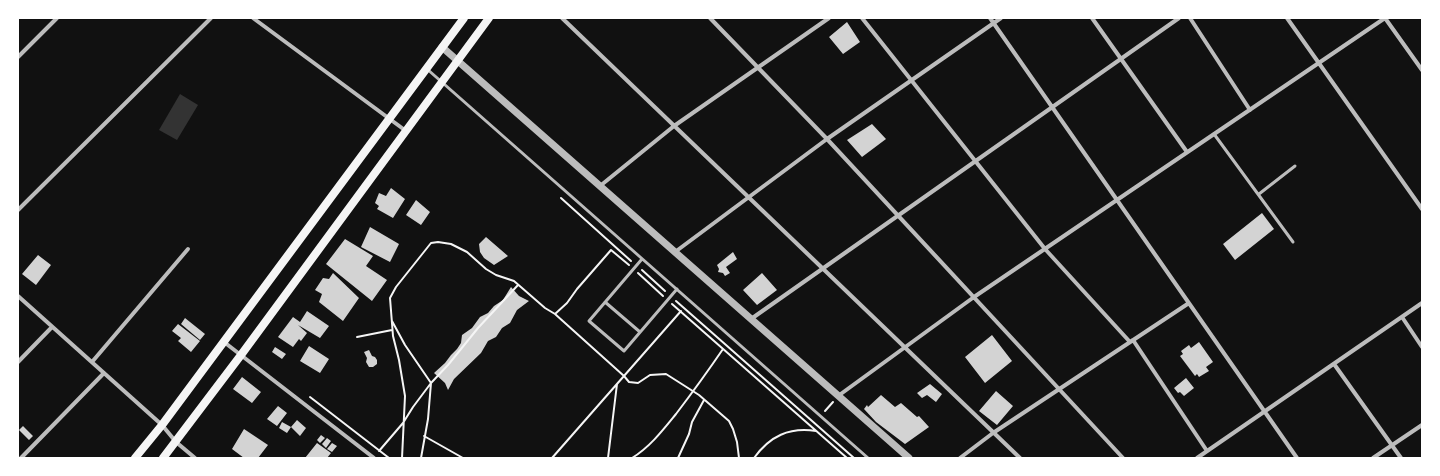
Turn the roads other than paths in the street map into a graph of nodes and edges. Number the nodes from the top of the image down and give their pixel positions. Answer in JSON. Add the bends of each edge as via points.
{"nodes":[{"id":1,"x":57,"y":18,"type":"edge"},
{"id":2,"x":211,"y":18,"type":"edge"},
{"id":3,"x":253,"y":18,"type":"edge"},
{"id":4,"x":464,"y":18,"type":"edge"},
{"id":5,"x":489,"y":18,"type":"edge"},
{"id":6,"x":562,"y":18,"type":"edge"},
{"id":7,"x":710,"y":18,"type":"edge"},
{"id":8,"x":829,"y":18,"type":"edge"},
{"id":9,"x":862,"y":18,"type":"edge"},
{"id":10,"x":990,"y":18,"type":"edge"},
{"id":11,"x":1001,"y":18,"type":"edge"},
{"id":12,"x":1092,"y":18,"type":"edge"},
{"id":13,"x":1179,"y":18,"type":"edge"},
{"id":14,"x":1190,"y":18,"type":"edge"},
{"id":15,"x":1287,"y":18,"type":"edge"},
{"id":16,"x":1385,"y":18,"type":"edge"},
{"id":17,"x":994,"y":23,"type":"junction"},
{"id":18,"x":442,"y":47,"type":"junction"},
{"id":19,"x":18,"y":57,"type":"edge"},
{"id":20,"x":1120,"y":58,"type":"junction"},
{"id":21,"x":457,"y":60,"type":"junction"},
{"id":22,"x":1319,"y":63,"type":"junction"},
{"id":23,"x":758,"y":67,"type":"junction"},
{"id":24,"x":427,"y":69,"type":"junction"},
{"id":25,"x":1422,"y":70,"type":"edge"},
{"id":26,"x":912,"y":81,"type":"junction"},
{"id":27,"x":442,"y":82,"type":"junction"},
{"id":28,"x":1052,"y":107,"type":"junction"},
{"id":29,"x":1250,"y":110,"type":"junction"},
{"id":30,"x":391,"y":118,"type":"junction"},
{"id":31,"x":674,"y":126,"type":"junction"},
{"id":32,"x":406,"y":130,"type":"junction"},
{"id":33,"x":1214,"y":134,"type":"junction"},
{"id":34,"x":827,"y":139,"type":"junction"},
{"id":35,"x":1187,"y":152,"type":"junction"},
{"id":36,"x":975,"y":161,"type":"junction"},
{"id":37,"x":1295,"y":166,"type":"dead end"},
{"id":38,"x":600,"y":186,"type":"junction"},
{"id":39,"x":1259,"y":194,"type":"junction"},
{"id":40,"x":748,"y":197,"type":"junction"},
{"id":41,"x":1117,"y":201,"type":"junction"},
{"id":42,"x":1422,"y":209,"type":"edge"},
{"id":43,"x":18,"y":210,"type":"edge"},
{"id":44,"x":898,"y":215,"type":"junction"},
{"id":45,"x":1293,"y":242,"type":"dead end"},
{"id":46,"x":188,"y":249,"type":"dead end"},
{"id":47,"x":1045,"y":249,"type":"junction"},
{"id":48,"x":675,"y":252,"type":"junction"},
{"id":49,"x":642,"y":258,"type":"junction"},
{"id":50,"x":822,"y":268,"type":"junction"},
{"id":51,"x":677,"y":289,"type":"junction"},
{"id":52,"x":18,"y":296,"type":"edge"},
{"id":53,"x":974,"y":297,"type":"junction"},
{"id":54,"x":605,"y":302,"type":"junction"},
{"id":55,"x":1189,"y":303,"type":"junction"},
{"id":56,"x":1422,"y":303,"type":"edge"},
{"id":57,"x":1402,"y":317,"type":"junction"},
{"id":58,"x":751,"y":319,"type":"junction"},
{"id":59,"x":52,"y":327,"type":"junction"},
{"id":60,"x":640,"y":332,"type":"junction"},
{"id":61,"x":1131,"y":341,"type":"junction"},
{"id":62,"x":224,"y":342,"type":"junction"},
{"id":63,"x":1422,"y":347,"type":"edge"},
{"id":64,"x":905,"y":348,"type":"junction"},
{"id":65,"x":241,"y":355,"type":"junction"},
{"id":66,"x":18,"y":362,"type":"edge"},
{"id":67,"x":92,"y":362,"type":"junction"},
{"id":68,"x":1334,"y":364,"type":"junction"},
{"id":69,"x":104,"y":373,"type":"junction"},
{"id":70,"x":1059,"y":389,"type":"junction"},
{"id":71,"x":838,"y":396,"type":"junction"},
{"id":72,"x":1264,"y":412,"type":"junction"},
{"id":73,"x":1422,"y":424,"type":"edge"},
{"id":74,"x":162,"y":425,"type":"junction"},
{"id":75,"x":994,"y":433,"type":"junction"},
{"id":76,"x":176,"y":442,"type":"junction"},
{"id":77,"x":1392,"y":445,"type":"junction"},
{"id":78,"x":1207,"y":451,"type":"junction"},
{"id":79,"x":21,"y":458,"type":"edge"},
{"id":80,"x":135,"y":458,"type":"edge"},
{"id":81,"x":163,"y":458,"type":"edge"},
{"id":82,"x":195,"y":458,"type":"edge"},
{"id":83,"x":374,"y":458,"type":"edge"},
{"id":84,"x":868,"y":458,"type":"edge"},
{"id":85,"x":909,"y":458,"type":"edge"},
{"id":86,"x":960,"y":458,"type":"edge"},
{"id":87,"x":1020,"y":458,"type":"edge"},
{"id":88,"x":1123,"y":458,"type":"edge"},
{"id":89,"x":1197,"y":458,"type":"edge"},
{"id":90,"x":1297,"y":458,"type":"edge"},
{"id":91,"x":1373,"y":458,"type":"edge"},
{"id":92,"x":1400,"y":458,"type":"edge"}],
"edges":[{"from":1,"to":19,"type":"street"},
{"from":2,"to":43,"type":"street"},
{"from":3,"to":30,"type":"street"},
{"from":4,"to":18,"type":"main road"},
{"from":5,"to":21,"type":"main road"},
{"from":6,"to":31,"type":"street"},
{"from":7,"to":23,"type":"street"},
{"from":8,"to":23,"type":"street"},
{"from":9,"to":26,"type":"street"},
{"from":10,"to":17,"type":"street"},
{"from":11,"to":17,"type":"street"},
{"from":12,"to":20,"type":"street"},
{"from":13,"to":20,"type":"street"},
{"from":14,"to":29,"type":"street"},
{"from":15,"to":22,"type":"street"},
{"from":16,"to":22,"type":"street"},
{"from":16,"to":25,"type":"street"},
{"from":17,"to":26,"type":"street"},
{"from":17,"to":28,"type":"street"},
{"from":18,"to":21,"type":"street"},
{"from":18,"to":24,"type":"main road"},
{"from":20,"to":28,"type":"street"},
{"from":20,"to":35,"type":"street"},
{"from":21,"to":27,"type":"main road"},
{"from":21,"to":38,"type":"street"},
{"from":22,"to":29,"type":"street"},
{"from":22,"to":42,"type":"street"},
{"from":23,"to":31,"type":"street"},
{"from":23,"to":34,"type":"street"},
{"from":24,"to":27,"type":"lane"},
{"from":24,"to":30,"type":"main road"},
{"from":26,"to":34,"type":"street"},
{"from":26,"to":36,"type":"street"},
{"from":27,"to":32,"type":"main road"},
{"from":27,"to":49,"type":"lane"},
{"from":28,"to":36,"type":"street"},
{"from":28,"to":41,"type":"street"},
{"from":29,"to":33,"type":"street"},
{"from":30,"to":32,"type":"street"},
{"from":30,"to":62,"type":"main road"},
{"from":31,"to":38,"type":"street"},
{"from":31,"to":40,"type":"street"},
{"from":32,"to":65,"type":"main road"},
{"from":33,"to":35,"type":"street"},
{"from":33,"to":39,"type":"lane"},
{"from":34,"to":40,"type":"street"},
{"from":34,"to":44,"type":"street"},
{"from":35,"to":41,"type":"street"},
{"from":36,"to":44,"type":"street"},
{"from":36,"to":47,"type":"street"},
{"from":37,"to":39,"type":"lane"},
{"from":38,"to":48,"type":"street"},
{"from":39,"to":45,"type":"lane"},
{"from":40,"to":48,"type":"street"},
{"from":40,"to":50,"type":"street"},
{"from":41,"to":47,"type":"street"},
{"from":41,"to":55,"type":"street"},
{"from":44,"to":50,"type":"street"},
{"from":44,"to":53,"type":"street"},
{"from":46,"to":67,"type":"street"},
{"from":47,"to":53,"type":"street"},
{"from":47,"to":61,"type":"street"},
{"from":48,"to":58,"type":"street"},
{"from":49,"to":51,"type":"lane"},
{"from":49,"to":54,"type":"lane"},
{"from":50,"to":58,"type":"street"},
{"from":50,"to":64,"type":"street"},
{"from":51,"to":60,"type":"lane"},
{"from":51,"to":84,"type":"lane"},
{"from":52,"to":59,"type":"street"},
{"from":53,"to":64,"type":"street"},
{"from":53,"to":70,"type":"street"},
{"from":54,"to":60,"type":"lane"},
{"from":54,"to":60,"type":"lane","via":[[589,321],[624,351]]},
{"from":55,"to":61,"type":"street"},
{"from":55,"to":72,"type":"street"},
{"from":56,"to":57,"type":"street"},
{"from":57,"to":63,"type":"street"},
{"from":57,"to":68,"type":"street"},
{"from":58,"to":71,"type":"street"},
{"from":59,"to":66,"type":"street"},
{"from":59,"to":67,"type":"street"},
{"from":61,"to":70,"type":"street"},
{"from":61,"to":78,"type":"street"},
{"from":62,"to":65,"type":"street"},
{"from":62,"to":74,"type":"main road"},
{"from":64,"to":71,"type":"street"},
{"from":64,"to":75,"type":"street"},
{"from":65,"to":76,"type":"main road"},
{"from":65,"to":83,"type":"street"},
{"from":67,"to":69,"type":"street"},
{"from":68,"to":72,"type":"street"},
{"from":68,"to":77,"type":"street"},
{"from":69,"to":74,"type":"street"},
{"from":69,"to":79,"type":"street"},
{"from":70,"to":75,"type":"street"},
{"from":70,"to":88,"type":"street"},
{"from":71,"to":85,"type":"street"},
{"from":72,"to":78,"type":"street"},
{"from":72,"to":90,"type":"street"},
{"from":73,"to":77,"type":"street"},
{"from":74,"to":76,"type":"street"},
{"from":74,"to":80,"type":"main road"},
{"from":75,"to":86,"type":"street"},
{"from":75,"to":87,"type":"street"},
{"from":76,"to":81,"type":"main road"},
{"from":76,"to":82,"type":"street"},
{"from":77,"to":91,"type":"street"},
{"from":77,"to":92,"type":"street"},
{"from":78,"to":89,"type":"street"}]}
